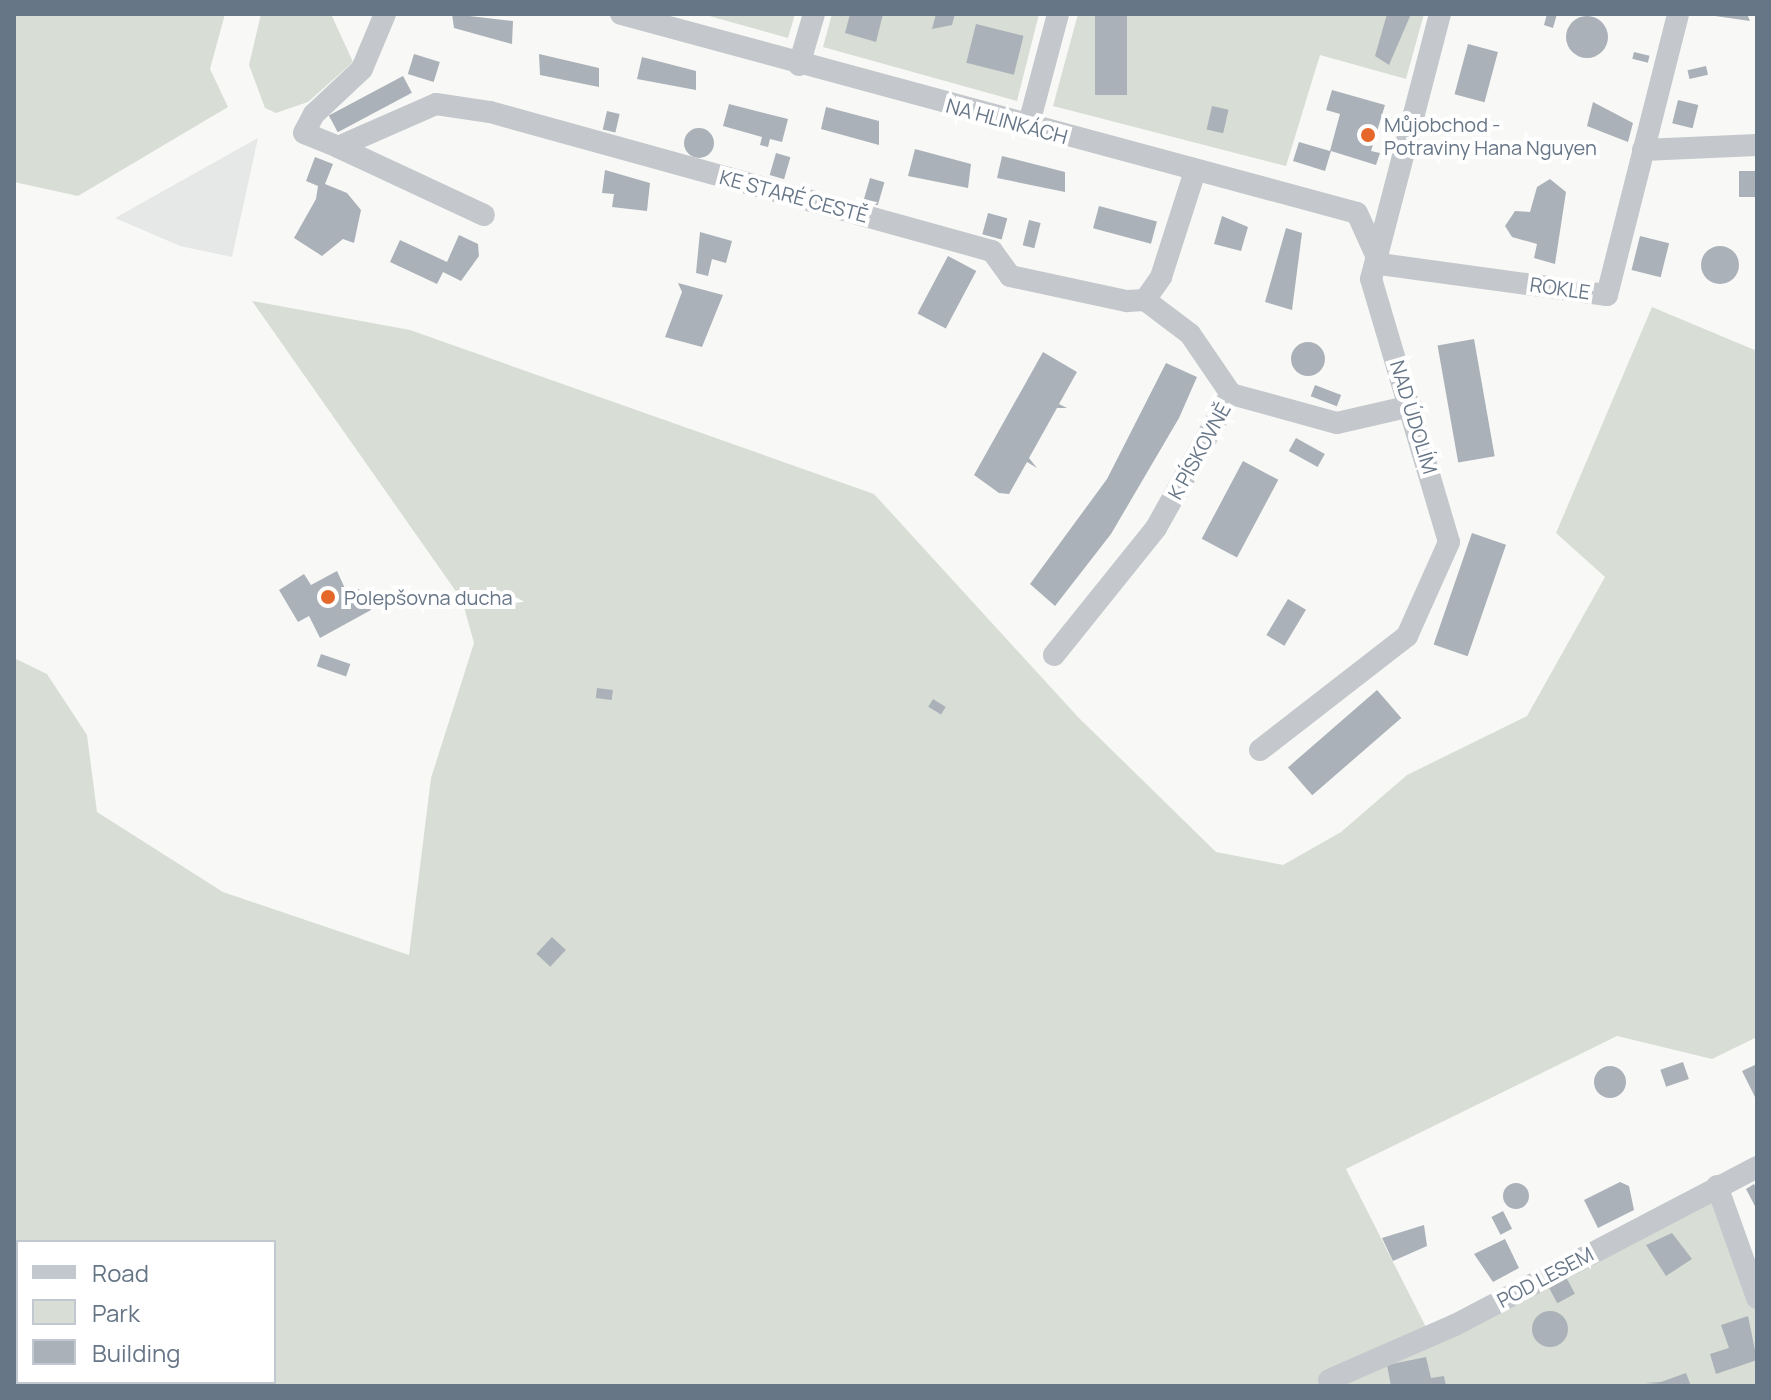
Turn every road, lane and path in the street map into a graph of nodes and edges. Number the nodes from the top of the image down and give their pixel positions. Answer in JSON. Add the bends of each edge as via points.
{"nodes":[{"id":1,"x":385,"y":14,"type":"edge"},
{"id":2,"x":621,"y":14,"type":"edge"},
{"id":3,"x":814,"y":14,"type":"edge"},
{"id":4,"x":1058,"y":14,"type":"edge"},
{"id":5,"x":1440,"y":14,"type":"edge"},
{"id":6,"x":1678,"y":14,"type":"edge"},
{"id":7,"x":799,"y":65,"type":"junction"},
{"id":8,"x":1028,"y":127,"type":"junction"},
{"id":9,"x":1757,"y":145,"type":"edge"},
{"id":10,"x":338,"y":147,"type":"junction"},
{"id":11,"x":1643,"y":150,"type":"junction"},
{"id":12,"x":1195,"y":171,"type":"junction"},
{"id":13,"x":484,"y":215,"type":"dead end"},
{"id":14,"x":1374,"y":249,"type":"junction"},
{"id":15,"x":1145,"y":300,"type":"junction"},
{"id":16,"x":1231,"y":394,"type":"junction"},
{"id":17,"x":1411,"y":406,"type":"junction"},
{"id":18,"x":1054,"y":655,"type":"dead end"},
{"id":19,"x":1260,"y":750,"type":"dead end"},
{"id":20,"x":1757,"y":1167,"type":"edge"},
{"id":21,"x":1717,"y":1186,"type":"junction"},
{"id":22,"x":1757,"y":1298,"type":"edge"},
{"id":23,"x":1329,"y":1380,"type":"dead end"}],
"edges":[{"from":1,"to":10,"type":"street","via":[[362,69],[314,114],[304,133]]},
{"from":2,"to":7,"type":"street","name":"NA HLINKÁCH"},
{"from":3,"to":7,"type":"street"},
{"from":4,"to":8,"type":"street"},
{"from":5,"to":14,"type":"street","name":"NAD ÚDOLÍM"},
{"from":6,"to":11,"type":"street"},
{"from":7,"to":8,"type":"street","name":"NA HLINKÁCH"},
{"from":8,"to":12,"type":"street","name":"NA HLINKÁCH"},
{"from":9,"to":11,"type":"street"},
{"from":10,"to":13,"type":"street"},
{"from":10,"to":15,"type":"street","name":"KE STARÉ CESTĚ","via":[[436,104],[490,112],[992,251],[1010,276],[1107,299]]},
{"from":11,"to":14,"type":"street","name":"ROKLE","via":[[1607,295],[1380,264]]},
{"from":12,"to":14,"type":"street","name":"NA HLINKÁCH","via":[[1357,213]]},
{"from":12,"to":15,"type":"street","via":[[1167,264]]},
{"from":14,"to":17,"type":"street","name":"NAD ÚDOLÍM","via":[[1371,279]]},
{"from":15,"to":16,"type":"street","via":[[1190,334]]},
{"from":16,"to":17,"type":"street","name":"K PÍSKOVNĚ","via":[[1337,423]]},
{"from":16,"to":18,"type":"street","name":"K PÍSKOVNĚ","via":[[1156,528]]},
{"from":17,"to":19,"type":"street","name":"NAD ÚDOLÍM","via":[[1449,542],[1440,576],[1407,636]]},
{"from":20,"to":21,"type":"street","name":"POD LESEM"},
{"from":21,"to":22,"type":"street"},
{"from":21,"to":23,"type":"street","name":"POD LESEM","via":[[1455,1325]]}]}
